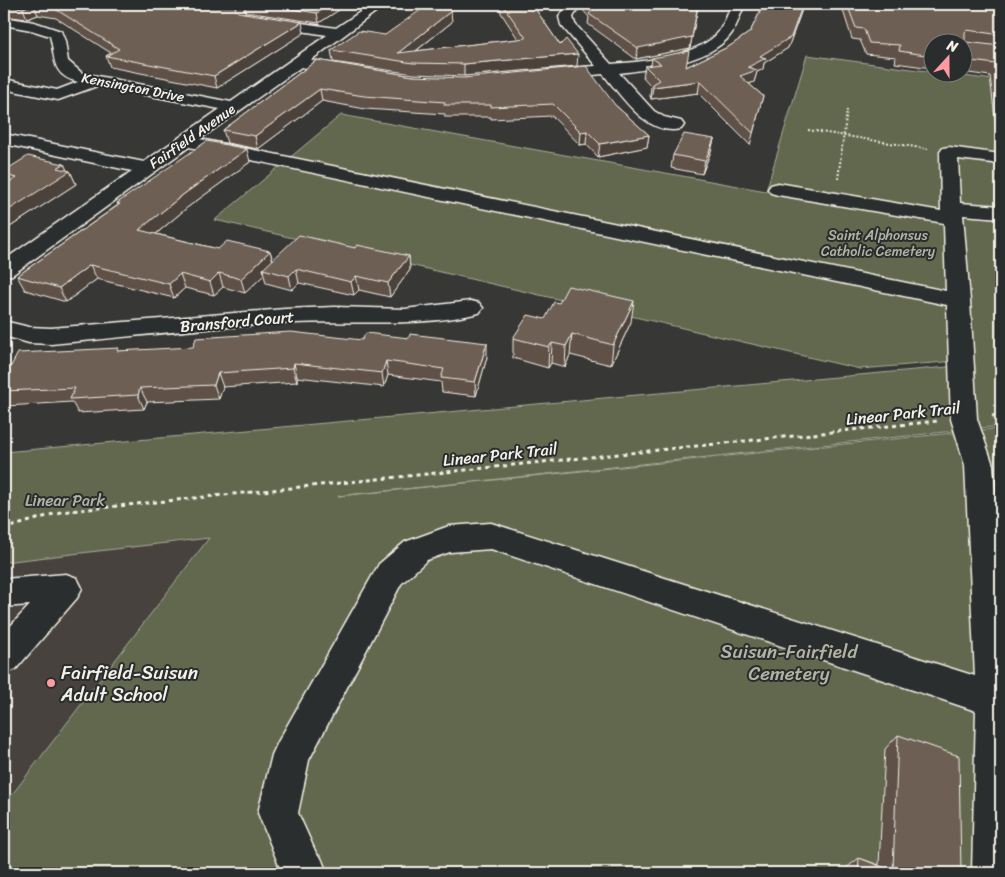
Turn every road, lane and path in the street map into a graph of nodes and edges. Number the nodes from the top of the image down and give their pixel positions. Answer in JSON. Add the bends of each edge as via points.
{"nodes":[{"id":1,"x":379,"y":4,"type":"edge"},
{"id":2,"x":575,"y":4,"type":"edge"},
{"id":3,"x":739,"y":4,"type":"edge"},
{"id":4,"x":4,"y":20,"type":"edge"},
{"id":5,"x":255,"y":20,"type":"edge"},
{"id":6,"x":34,"y":26,"type":"junction"},
{"id":7,"x":340,"y":33,"type":"junction"},
{"id":8,"x":10,"y":36,"type":"dead end"},
{"id":9,"x":298,"y":62,"type":"junction"},
{"id":10,"x":608,"y":69,"type":"junction"},
{"id":11,"x":360,"y":72,"type":"edge"},
{"id":12,"x":541,"y":76,"type":"edge"},
{"id":13,"x":95,"y":81,"type":"junction"},
{"id":14,"x":4,"y":84,"type":"edge"},
{"id":15,"x":233,"y":107,"type":"junction"},
{"id":16,"x":847,"y":110,"type":"dead end"},
{"id":17,"x":675,"y":125,"type":"dead end"},
{"id":18,"x":808,"y":130,"type":"dead end"},
{"id":19,"x":844,"y":135,"type":"junction"},
{"id":20,"x":4,"y":139,"type":"edge"},
{"id":21,"x":184,"y":141,"type":"junction"},
{"id":22,"x":949,"y":152,"type":"junction"},
{"id":23,"x":1001,"y":159,"type":"edge"},
{"id":24,"x":146,"y":168,"type":"junction"},
{"id":25,"x":778,"y":189,"type":"dead end"},
{"id":26,"x":835,"y":199,"type":"junction"},
{"id":27,"x":1001,"y":212,"type":"edge"},
{"id":28,"x":952,"y":214,"type":"junction"},
{"id":29,"x":4,"y":270,"type":"edge"},
{"id":30,"x":959,"y":301,"type":"junction"},
{"id":31,"x":471,"y":308,"type":"dead end"},
{"id":32,"x":4,"y":328,"type":"edge"},
{"id":33,"x":1001,"y":416,"type":"edge"},
{"id":34,"x":964,"y":419,"type":"junction"},
{"id":35,"x":990,"y":468,"type":"edge"},
{"id":36,"x":4,"y":529,"type":"edge"},
{"id":37,"x":4,"y":593,"type":"edge"},
{"id":38,"x":4,"y":658,"type":"edge"},
{"id":39,"x":994,"y":700,"type":"junction"},
{"id":40,"x":996,"y":862,"type":"edge"},
{"id":41,"x":306,"y":873,"type":"edge"}],
"edges":[{"from":1,"to":7,"type":"street","name":"Fairfield Avenue"},
{"from":2,"to":10,"type":"street","via":[[566,17],[568,25]]},
{"from":3,"to":10,"type":"street","via":[[722,36],[713,45],[684,57]]},
{"from":4,"to":6,"type":"street","name":"Kensington Drive"},
{"from":5,"to":7,"type":"street"},
{"from":6,"to":8,"type":"street"},
{"from":6,"to":13,"type":"street","name":"Kensington Drive","via":[[56,34],[58,57],[67,71]]},
{"from":7,"to":9,"type":"street","name":"Fairfield Avenue"},
{"from":9,"to":11,"type":"street"},
{"from":9,"to":15,"type":"street","name":"Fairfield Avenue"},
{"from":10,"to":12,"type":"street"},
{"from":10,"to":17,"type":"street","via":[[648,114],[658,121]]},
{"from":13,"to":14,"type":"street","via":[[58,95]]},
{"from":13,"to":15,"type":"street","name":"Kensington Drive"},
{"from":15,"to":21,"type":"street","name":"Fairfield Avenue"},
{"from":16,"to":19,"type":"path"},
{"from":18,"to":19,"type":"path"},
{"from":19,"to":22,"type":"path"},
{"from":19,"to":26,"type":"path"},
{"from":20,"to":24,"type":"street"},
{"from":21,"to":24,"type":"street","name":"Fairfield Avenue"},
{"from":21,"to":30,"type":"street"},
{"from":22,"to":23,"type":"street"},
{"from":22,"to":28,"type":"street"},
{"from":24,"to":29,"type":"street","name":"Fairfield Avenue"},
{"from":25,"to":26,"type":"street"},
{"from":26,"to":28,"type":"street"},
{"from":27,"to":28,"type":"street"},
{"from":28,"to":30,"type":"street"},
{"from":30,"to":34,"type":"street"},
{"from":31,"to":32,"type":"street","name":"Bransford Court","via":[[405,316],[285,316],[51,336],[29,335]]},
{"from":33,"to":34,"type":"path","name":"Linear Park Trail"},
{"from":34,"to":35,"type":"street"},
{"from":34,"to":36,"type":"path","name":"Linear Park Trail","via":[[60,512]]},
{"from":35,"to":39,"type":"street"},
{"from":37,"to":38,"type":"street","via":[[66,588]]},
{"from":39,"to":40,"type":"street"},
{"from":39,"to":41,"type":"street","via":[[491,536],[449,539],[416,551],[390,574],[291,755],[278,813]]}]}
